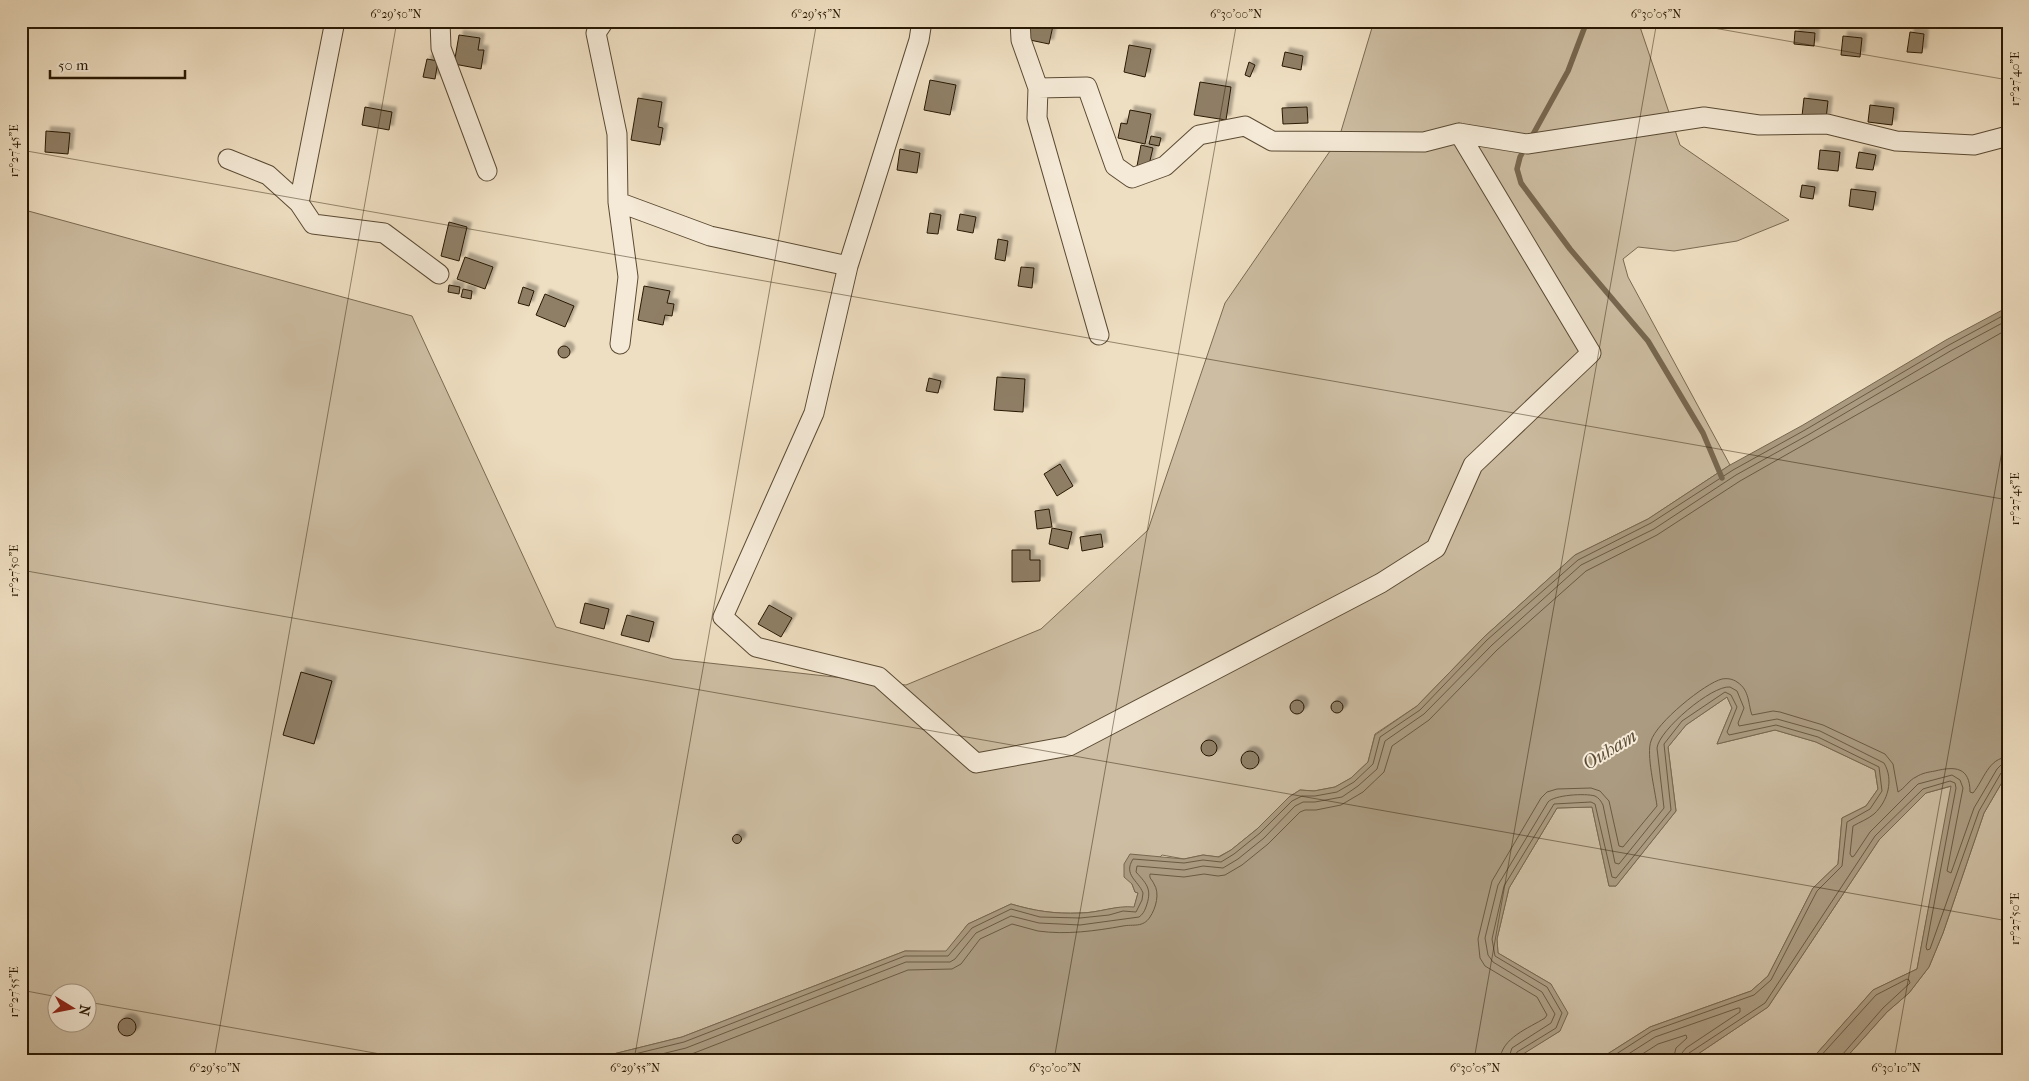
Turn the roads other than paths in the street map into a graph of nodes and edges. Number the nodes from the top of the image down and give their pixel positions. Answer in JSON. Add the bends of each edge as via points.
{"nodes":[{"id":1,"x":335,"y":21,"type":"edge"},
{"id":2,"x":440,"y":21,"type":"edge"},
{"id":3,"x":604,"y":21,"type":"edge"},
{"id":4,"x":922,"y":21,"type":"edge"},
{"id":5,"x":1020,"y":21,"type":"edge"},
{"id":6,"x":1038,"y":88,"type":"junction"},
{"id":7,"x":1459,"y":133,"type":"junction"},
{"id":8,"x":2008,"y":136,"type":"edge"},
{"id":9,"x":228,"y":159,"type":"dead end"},
{"id":10,"x":487,"y":171,"type":"dead end"},
{"id":11,"x":618,"y":202,"type":"junction"},
{"id":12,"x":299,"y":203,"type":"junction"},
{"id":13,"x":848,"y":266,"type":"junction"},
{"id":14,"x":439,"y":274,"type":"dead end"},
{"id":15,"x":1100,"y":335,"type":"dead end"},
{"id":16,"x":620,"y":344,"type":"dead end"}],
"edges":[{"from":1,"to":12,"type":"street"},
{"from":2,"to":10,"type":"street","via":[[441,48]]},
{"from":3,"to":11,"type":"street","via":[[596,34],[617,134]]},
{"from":4,"to":13,"type":"street","via":[[919,40]]},
{"from":5,"to":6,"type":"street","via":[[1021,40]]},
{"from":6,"to":7,"type":"street","via":[[1087,87],[1115,166],[1132,178],[1165,166],[1199,135],[1244,126],[1272,141],[1424,142]]},
{"from":6,"to":15,"type":"street","via":[[1037,118]]},
{"from":7,"to":8,"type":"street","via":[[1527,144],[1704,117],[1759,125],[1827,124],[1896,141],[1974,145]]},
{"from":7,"to":13,"type":"street","via":[[1592,353],[1473,465],[1436,548],[1382,583],[1069,746],[976,763],[880,676],[756,646],[723,617],[814,413]]},
{"from":9,"to":12,"type":"street","via":[[268,176]]},
{"from":11,"to":13,"type":"street","via":[[710,236]]},
{"from":11,"to":16,"type":"street","via":[[628,277]]},
{"from":12,"to":14,"type":"street","via":[[313,224],[384,233]]}]}
